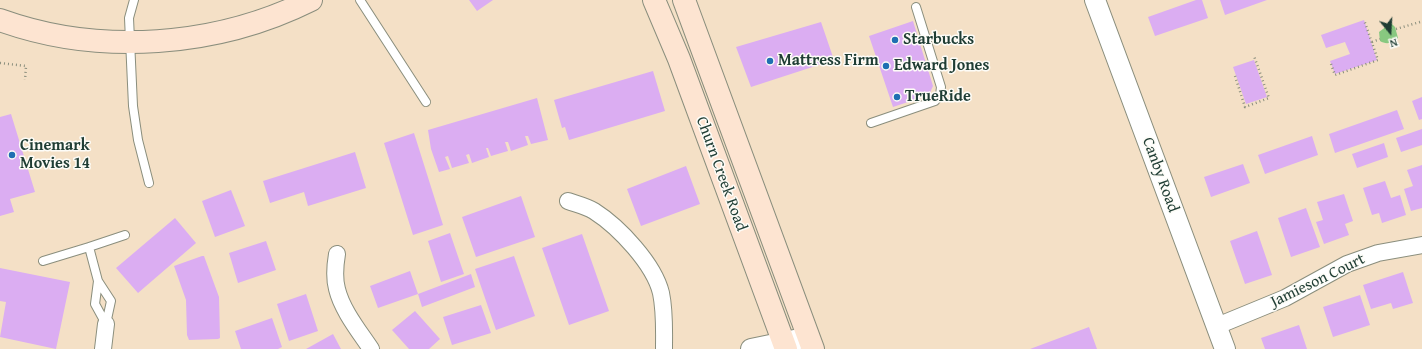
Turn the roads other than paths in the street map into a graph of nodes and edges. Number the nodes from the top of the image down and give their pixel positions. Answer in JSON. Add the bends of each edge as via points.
{"nodes":[{"id":1,"x":134,"y":0,"type":"edge"},
{"id":2,"x":311,"y":0,"type":"edge"},
{"id":3,"x":360,"y":0,"type":"edge"},
{"id":4,"x":654,"y":0,"type":"edge"},
{"id":5,"x":684,"y":0,"type":"edge"},
{"id":6,"x":1095,"y":0,"type":"edge"},
{"id":7,"x":916,"y":8,"type":"dead end"},
{"id":8,"x":0,"y":20,"type":"edge"},
{"id":9,"x":131,"y":42,"type":"junction"},
{"id":10,"x":426,"y":102,"type":"dead end"},
{"id":11,"x":871,"y":123,"type":"dead end"},
{"id":12,"x":149,"y":183,"type":"dead end"},
{"id":13,"x":568,"y":200,"type":"dead end"},
{"id":14,"x":125,"y":235,"type":"dead end"},
{"id":15,"x":1422,"y":245,"type":"edge"},
{"id":16,"x":89,"y":247,"type":"junction"},
{"id":17,"x":337,"y":254,"type":"dead end"},
{"id":18,"x":43,"y":260,"type":"dead end"},
{"id":19,"x":98,"y":280,"type":"junction"},
{"id":20,"x":106,"y":324,"type":"junction"},
{"id":21,"x":1217,"y":326,"type":"junction"},
{"id":22,"x":811,"y":343,"type":"edge"},
{"id":23,"x":784,"y":345,"type":"edge"},
{"id":24,"x":103,"y":349,"type":"edge"},
{"id":25,"x":371,"y":349,"type":"edge"},
{"id":26,"x":664,"y":349,"type":"edge"},
{"id":27,"x":751,"y":349,"type":"edge"},
{"id":28,"x":1225,"y":349,"type":"edge"}],
"edges":[{"from":1,"to":9,"type":"lane","via":[[129,18]]},
{"from":2,"to":9,"type":"main road","via":[[276,15],[225,31],[189,38]]},
{"from":3,"to":10,"type":"lane"},
{"from":4,"to":23,"type":"main road","name":"Churn Creek Road","via":[[679,59]]},
{"from":5,"to":22,"type":"main road","name":"Churn Creek Road"},
{"from":6,"to":21,"type":"street","name":"Canby Road"},
{"from":7,"to":11,"type":"lane","via":[[941,87],[940,96],[935,101]]},
{"from":8,"to":9,"type":"main road","via":[[86,40]]},
{"from":9,"to":12,"type":"lane","via":[[133,106],[138,140]]},
{"from":13,"to":26,"type":"street","via":[[597,213],[615,228],[646,263],[661,295]]},
{"from":14,"to":16,"type":"lane"},
{"from":15,"to":21,"type":"street","name":"Jamieson Court","via":[[1378,253],[1347,264],[1285,298]]},
{"from":16,"to":18,"type":"lane"},
{"from":16,"to":19,"type":"lane"},
{"from":17,"to":25,"type":"street","via":[[337,290],[357,329]]},
{"from":19,"to":20,"type":"lane","via":[[95,304]]},
{"from":19,"to":20,"type":"lane","via":[[110,300]]},
{"from":20,"to":24,"type":"street"},
{"from":21,"to":28,"type":"street","name":"Canby Road"},
{"from":22,"to":23,"type":"street"},
{"from":23,"to":27,"type":"street"}]}
